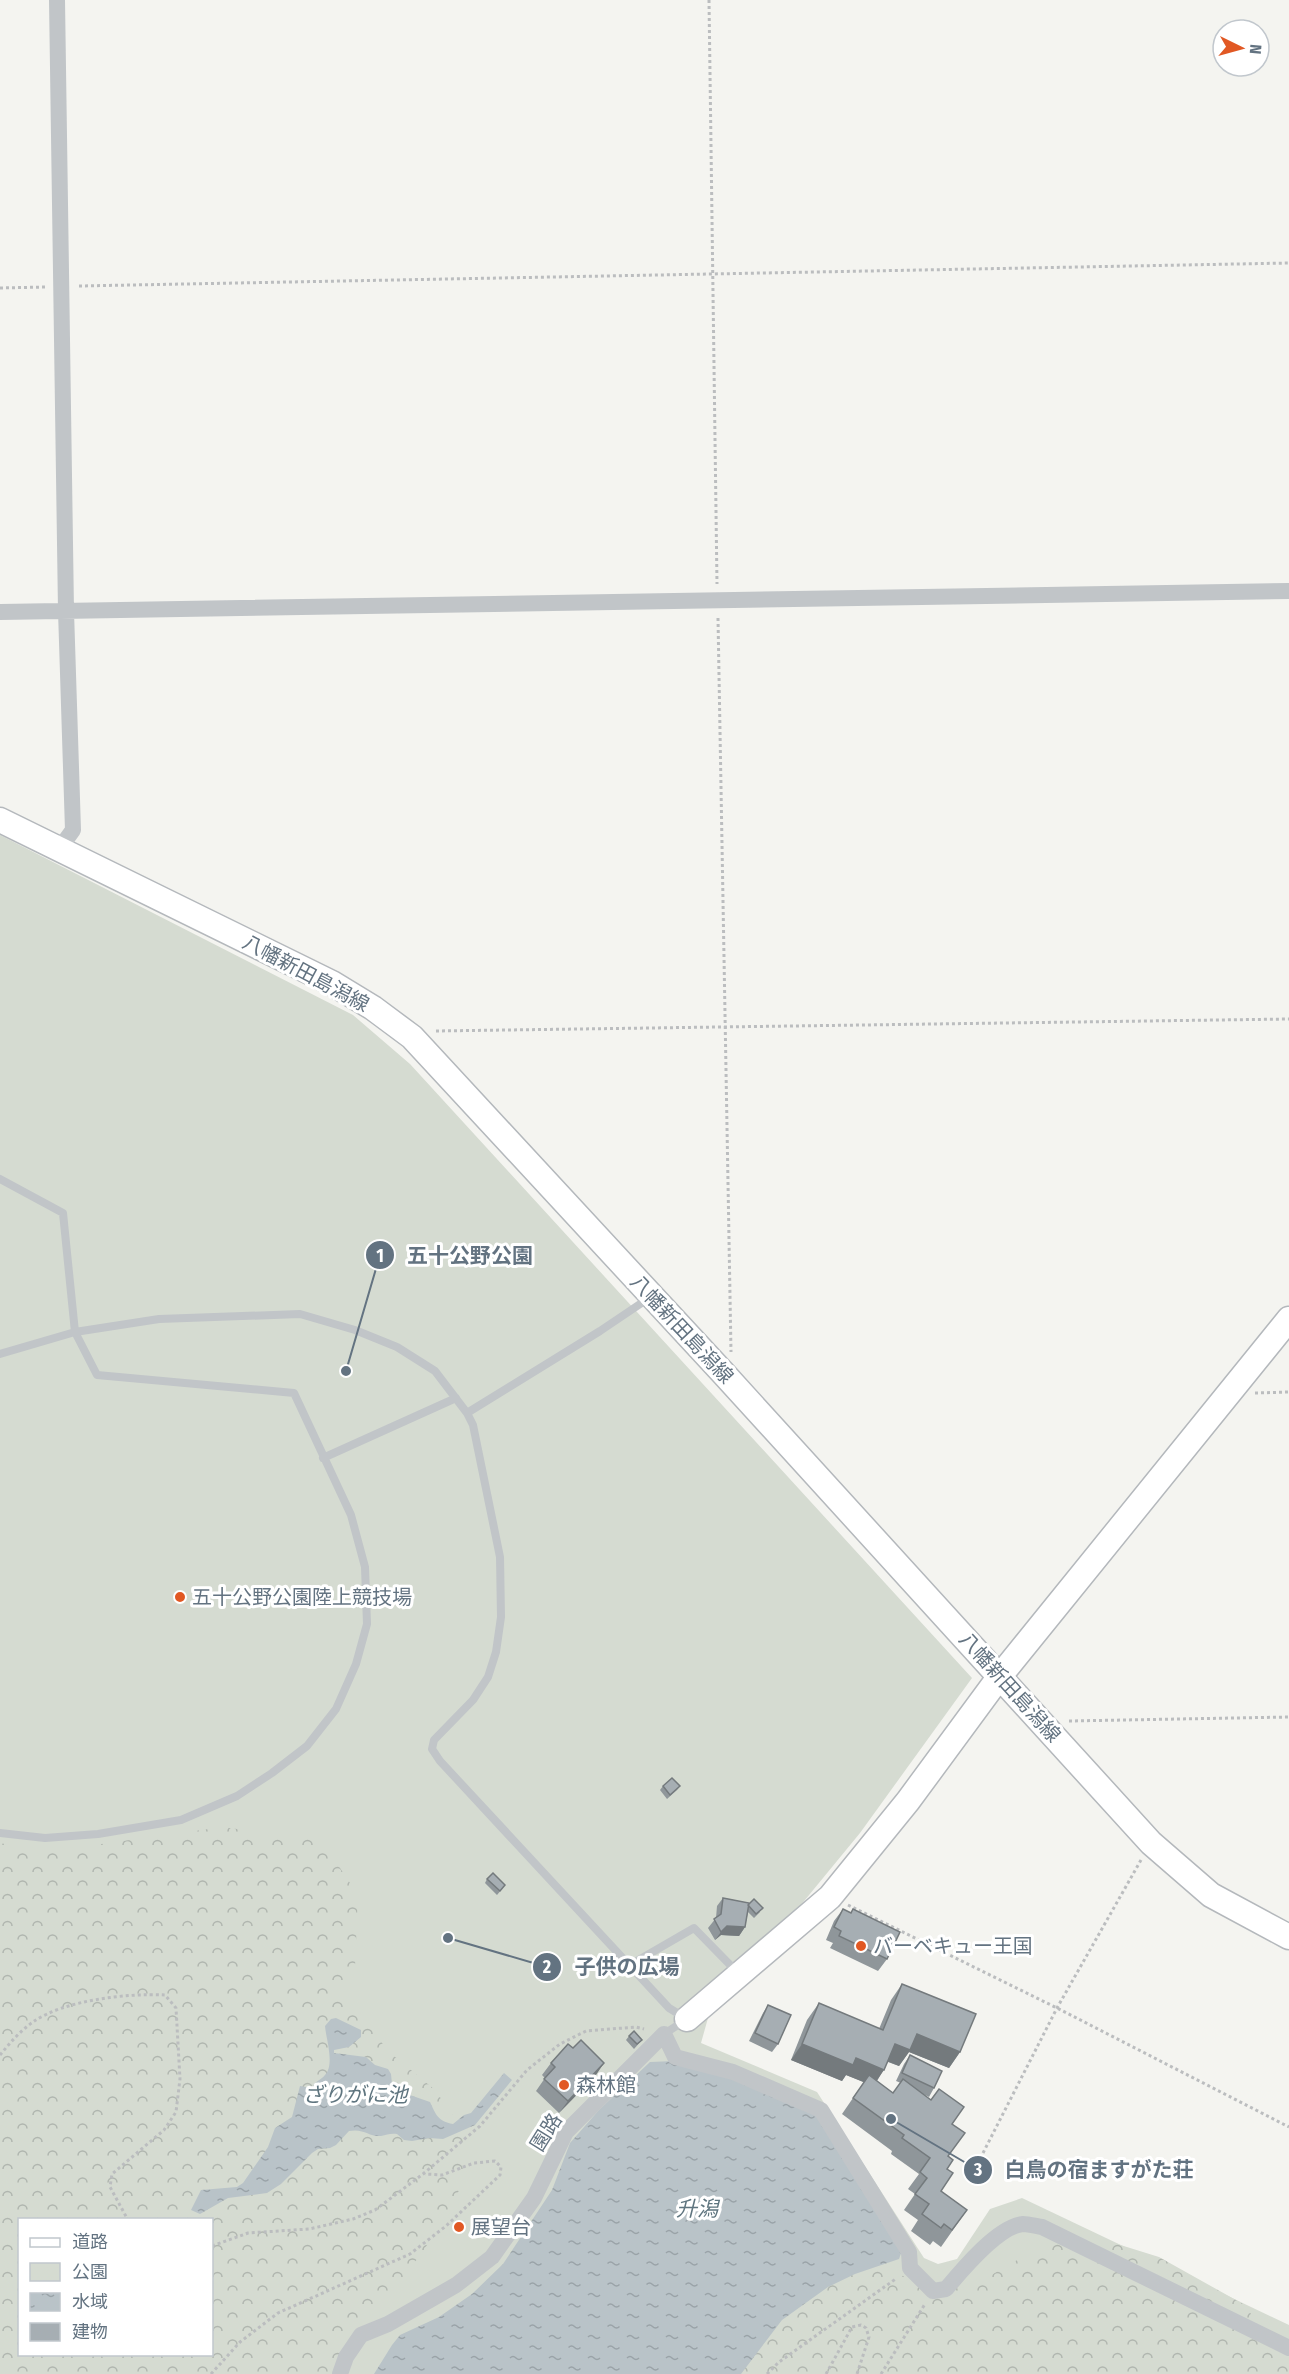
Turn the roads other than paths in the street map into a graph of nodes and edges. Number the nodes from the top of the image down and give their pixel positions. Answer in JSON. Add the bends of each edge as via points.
{"nodes":[{"id":1,"x":57,"y":0,"type":"edge"},
{"id":2,"x":1289,"y":591,"type":"edge"},
{"id":3,"x":66,"y":611,"type":"junction"},
{"id":4,"x":0,"y":612,"type":"edge"},
{"id":5,"x":0,"y":820,"type":"edge"},
{"id":6,"x":60,"y":848,"type":"junction"},
{"id":7,"x":0,"y":1179,"type":"edge"},
{"id":8,"x":652,"y":1296,"type":"junction"},
{"id":9,"x":1289,"y":1319,"type":"edge"},
{"id":10,"x":75,"y":1332,"type":"junction"},
{"id":11,"x":0,"y":1354,"type":"edge"},
{"id":12,"x":456,"y":1398,"type":"junction"},
{"id":13,"x":467,"y":1413,"type":"junction"},
{"id":14,"x":323,"y":1458,"type":"junction"},
{"id":15,"x":1000,"y":1676,"type":"junction"},
{"id":16,"x":0,"y":1833,"type":"edge"},
{"id":17,"x":1289,"y":1937,"type":"edge"},
{"id":18,"x":630,"y":1965,"type":"junction"},
{"id":19,"x":740,"y":1974,"type":"junction"},
{"id":20,"x":687,"y":2019,"type":"junction"},
{"id":21,"x":664,"y":2034,"type":"junction"},
{"id":22,"x":1289,"y":2348,"type":"edge"},
{"id":23,"x":340,"y":2374,"type":"edge"}],
"edges":[{"from":1,"to":3,"type":"street"},
{"from":2,"to":3,"type":"street"},
{"from":3,"to":4,"type":"street"},
{"from":3,"to":6,"type":"street","via":[[73,830]]},
{"from":5,"to":6,"type":"main road","name":"八幡新田島潟線"},
{"from":6,"to":8,"type":"main road","name":"八幡新田島潟線","via":[[332,984],[412,1037]]},
{"from":7,"to":10,"type":"lane","via":[[63,1214]]},
{"from":8,"to":13,"type":"lane"},
{"from":8,"to":15,"type":"main road","name":"八幡新田島潟線"},
{"from":9,"to":15,"type":"main road"},
{"from":10,"to":11,"type":"lane"},
{"from":10,"to":12,"type":"lane","via":[[159,1319],[300,1314],[397,1347],[435,1371]]},
{"from":10,"to":14,"type":"lane","via":[[97,1375],[294,1394]]},
{"from":12,"to":13,"type":"lane"},
{"from":12,"to":14,"type":"lane"},
{"from":13,"to":18,"type":"lane","via":[[473,1425],[500,1557],[501,1617],[488,1677],[473,1700],[434,1740],[432,1749]]},
{"from":14,"to":16,"type":"lane","via":[[351,1515],[365,1567],[367,1624],[356,1664],[336,1709],[307,1746],[237,1796],[181,1820],[45,1838]]},
{"from":15,"to":17,"type":"main road","name":"八幡新田島潟線","via":[[1151,1843],[1210,1895]]},
{"from":15,"to":19,"type":"main road","via":[[908,1801],[830,1897]]},
{"from":18,"to":19,"type":"lane","via":[[694,1928]]},
{"from":18,"to":20,"type":"lane","via":[[669,2008]]},
{"from":19,"to":20,"type":"main road"},
{"from":20,"to":21,"type":"lane"},
{"from":21,"to":22,"type":"street","via":[[675,2057],[733,2072],[821,2110],[909,2252],[910,2268],[933,2291],[946,2289],[1001,2234],[1021,2224],[1042,2227]]},
{"from":21,"to":23,"type":"street","name":"園路","via":[[566,2132],[534,2198],[492,2257],[456,2285],[361,2336]]}]}
